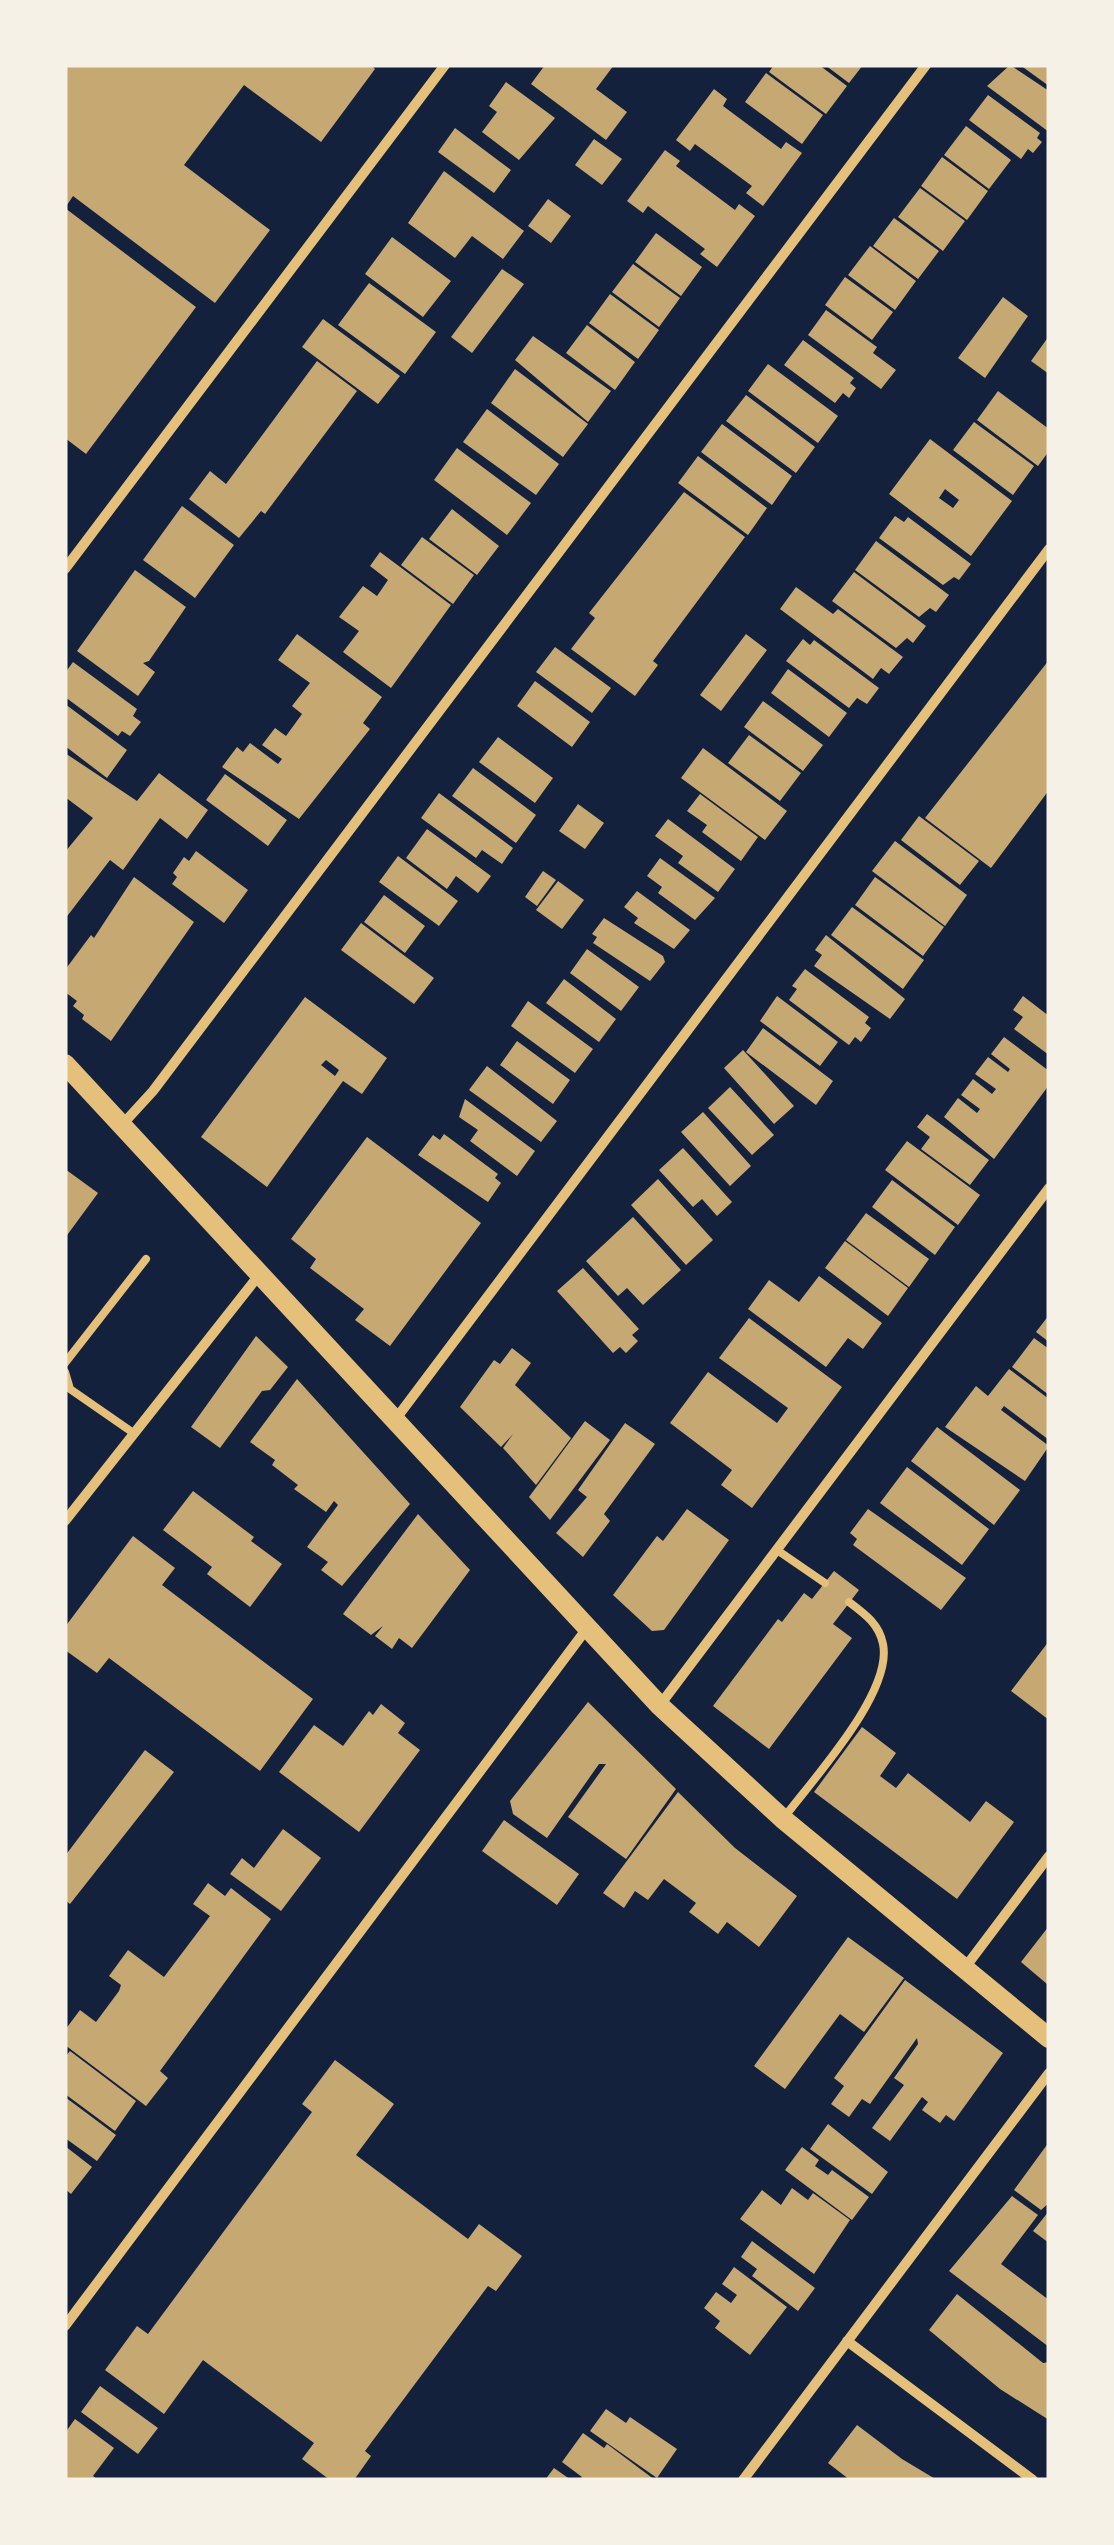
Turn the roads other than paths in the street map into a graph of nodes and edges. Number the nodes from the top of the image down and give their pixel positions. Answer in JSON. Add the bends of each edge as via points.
{"nodes":[{"id":1,"x":445,"y":65,"type":"edge"},
{"id":2,"x":926,"y":65,"type":"edge"},
{"id":3,"x":1049,"y":549,"type":"edge"},
{"id":4,"x":65,"y":569,"type":"edge"},
{"id":5,"x":65,"y":1064,"type":"edge"},
{"id":6,"x":120,"y":1126,"type":"junction"},
{"id":7,"x":1049,"y":1188,"type":"edge"},
{"id":8,"x":146,"y":1260,"type":"dead end"},
{"id":9,"x":258,"y":1275,"type":"junction"},
{"id":10,"x":65,"y":1363,"type":"edge"},
{"id":11,"x":65,"y":1372,"type":"edge"},
{"id":12,"x":393,"y":1421,"type":"junction"},
{"id":13,"x":132,"y":1432,"type":"junction"},
{"id":14,"x":65,"y":1522,"type":"edge"},
{"id":15,"x":777,"y":1550,"type":"junction"},
{"id":16,"x":825,"y":1583,"type":"dead end"},
{"id":17,"x":850,"y":1602,"type":"dead end"},
{"id":18,"x":588,"y":1627,"type":"junction"},
{"id":19,"x":660,"y":1706,"type":"junction"},
{"id":20,"x":783,"y":1819,"type":"junction"},
{"id":21,"x":1049,"y":1856,"type":"edge"},
{"id":22,"x":964,"y":1969,"type":"junction"},
{"id":23,"x":1049,"y":2038,"type":"edge"},
{"id":24,"x":1049,"y":2072,"type":"edge"},
{"id":25,"x":65,"y":2326,"type":"edge"},
{"id":26,"x":847,"y":2341,"type":"junction"},
{"id":27,"x":744,"y":2480,"type":"edge"},
{"id":28,"x":1033,"y":2480,"type":"edge"}],
"edges":[{"from":1,"to":4,"type":"street"},
{"from":2,"to":6,"type":"street","via":[[153,1091]]},
{"from":3,"to":12,"type":"street"},
{"from":5,"to":6,"type":"main road"},
{"from":6,"to":9,"type":"main road"},
{"from":7,"to":15,"type":"street"},
{"from":8,"to":10,"type":"lane"},
{"from":9,"to":12,"type":"main road"},
{"from":9,"to":13,"type":"street"},
{"from":11,"to":13,"type":"lane","via":[[70,1389]]},
{"from":12,"to":18,"type":"main road"},
{"from":13,"to":14,"type":"street"},
{"from":15,"to":16,"type":"lane"},
{"from":15,"to":19,"type":"street"},
{"from":17,"to":20,"type":"lane","via":[[872,1620],[882,1640],[880,1676],[870,1700]]},
{"from":18,"to":19,"type":"main road"},
{"from":18,"to":25,"type":"street"},
{"from":19,"to":20,"type":"main road"},
{"from":20,"to":22,"type":"main road"},
{"from":21,"to":22,"type":"street"},
{"from":22,"to":23,"type":"main road"},
{"from":24,"to":26,"type":"street"},
{"from":26,"to":27,"type":"street"},
{"from":26,"to":28,"type":"street"}]}
